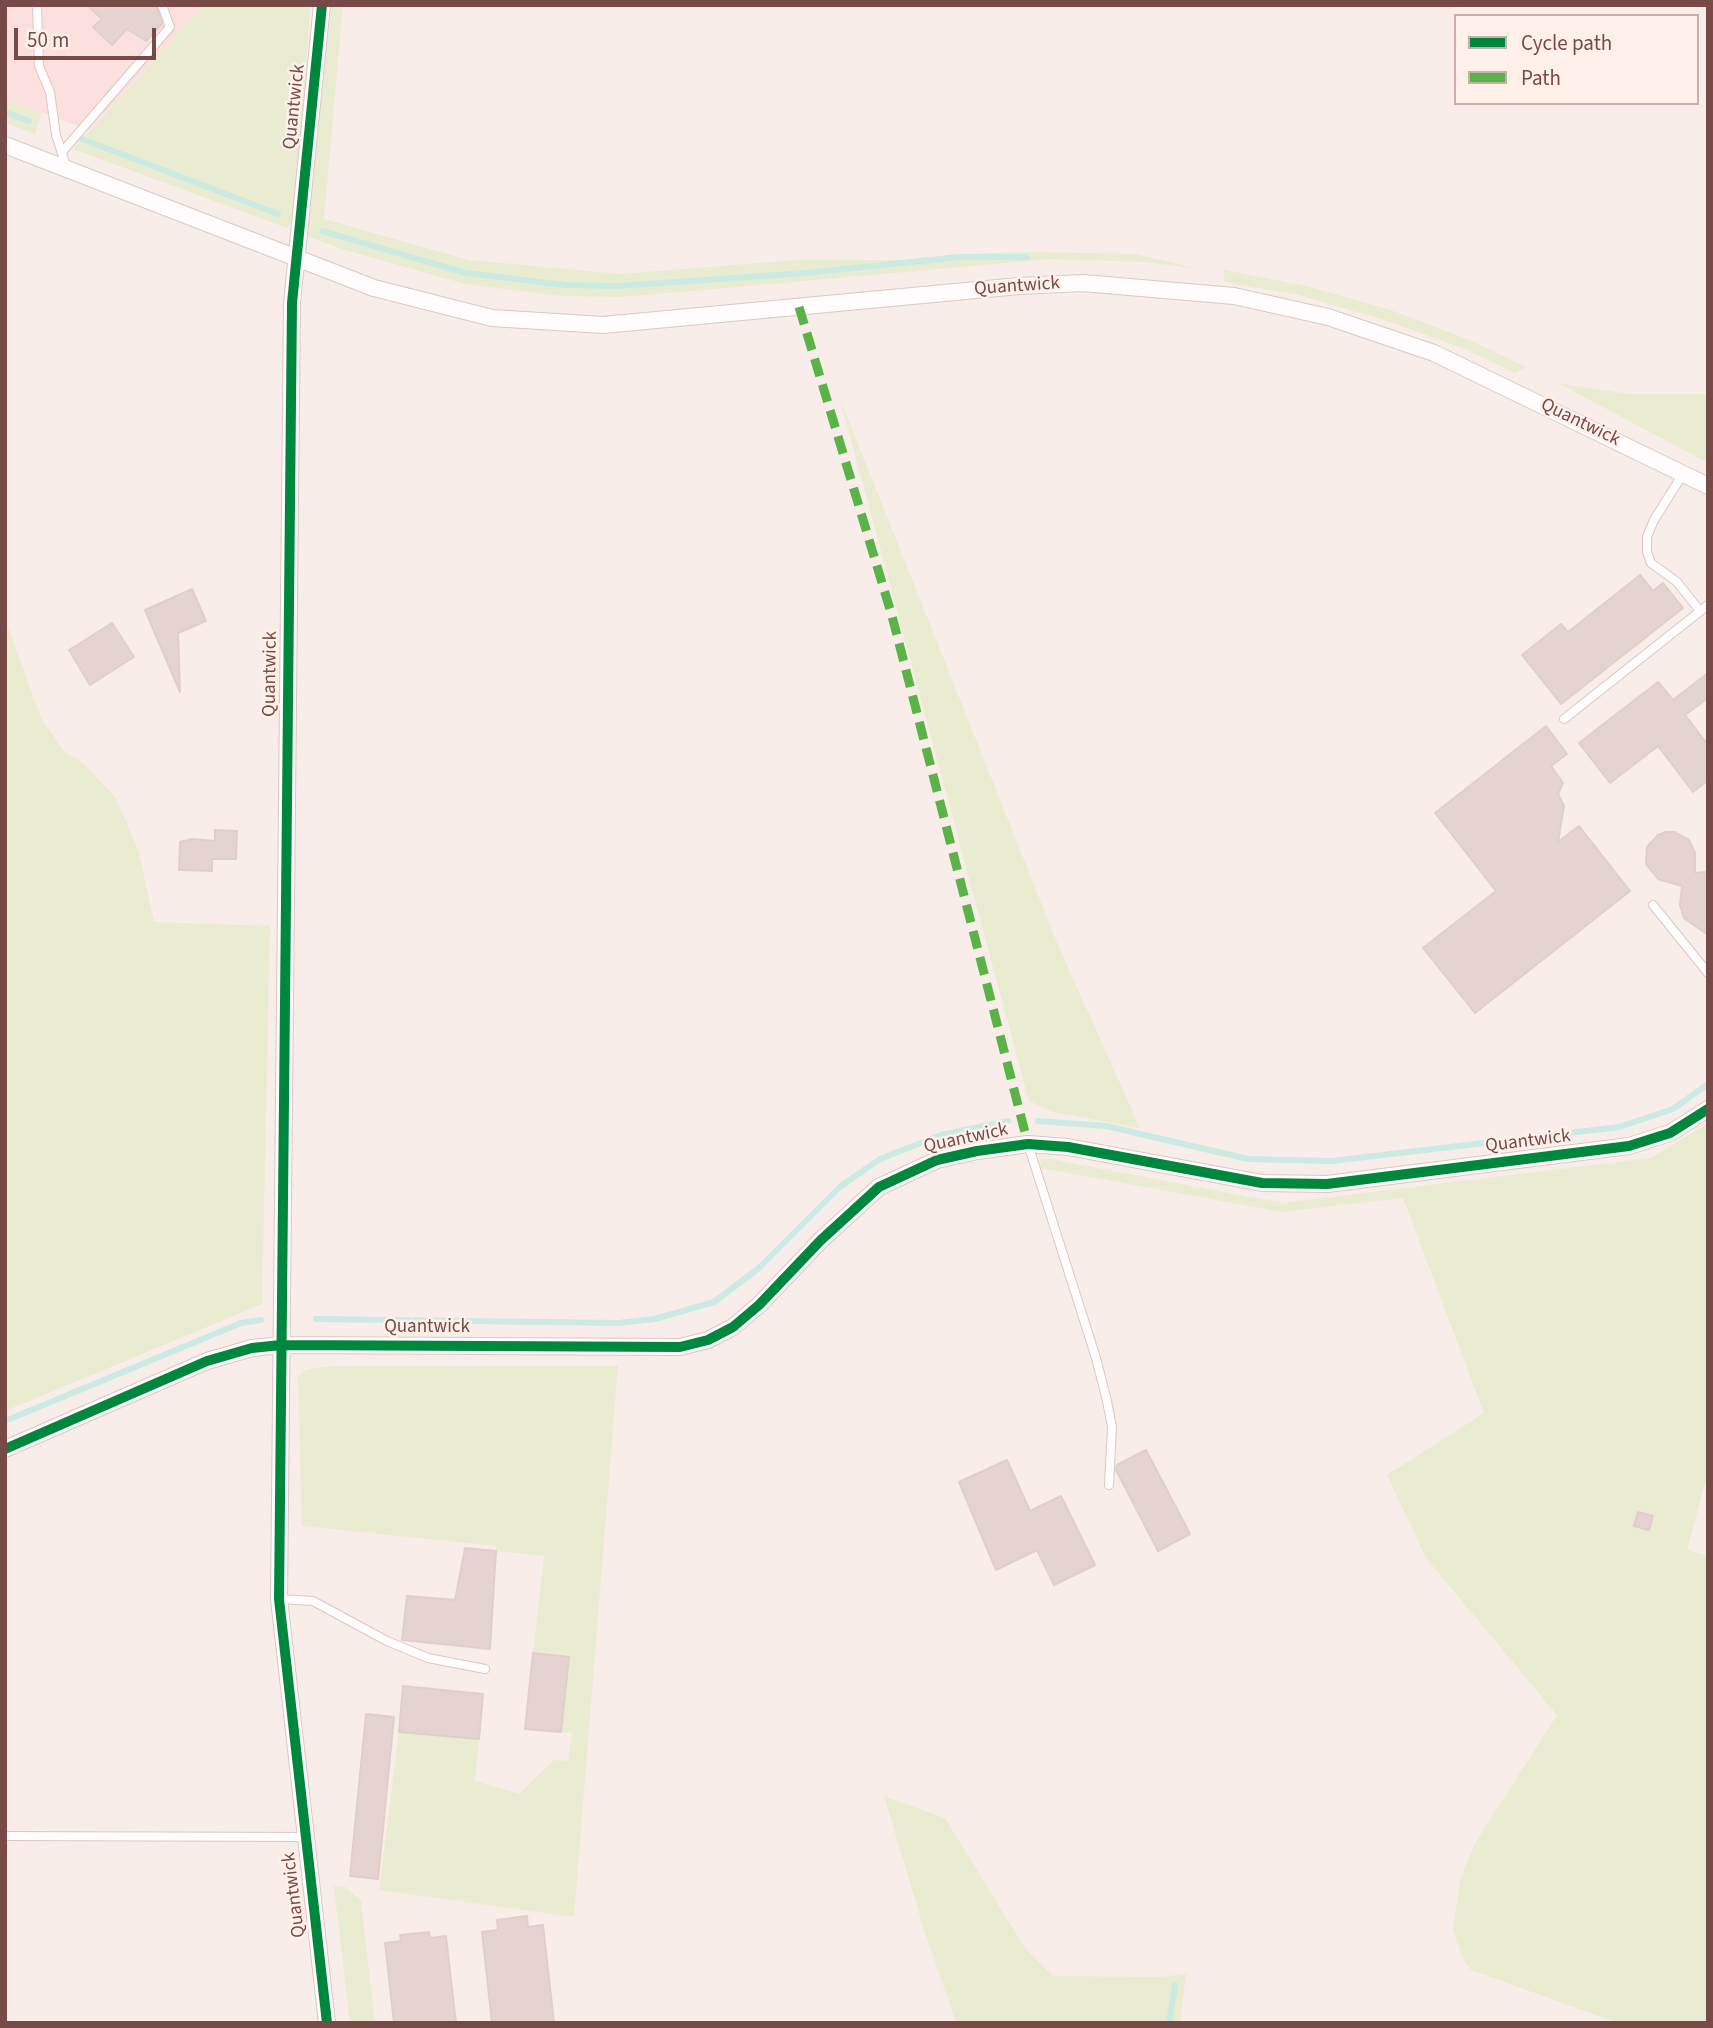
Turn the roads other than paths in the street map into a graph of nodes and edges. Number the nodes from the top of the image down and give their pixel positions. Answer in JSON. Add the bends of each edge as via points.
{"nodes":[{"id":1,"x":37,"y":5,"type":"edge"},
{"id":2,"x":162,"y":5,"type":"edge"},
{"id":3,"x":322,"y":5,"type":"edge"},
{"id":4,"x":5,"y":145,"type":"edge"},
{"id":5,"x":62,"y":152,"type":"junction"},
{"id":6,"x":67,"y":169,"type":"junction"},
{"id":7,"x":298,"y":259,"type":"junction"},
{"id":8,"x":1683,"y":474,"type":"junction"},
{"id":9,"x":1708,"y":486,"type":"edge"},
{"id":10,"x":1704,"y":608,"type":"edge"},
{"id":11,"x":1564,"y":719,"type":"dead end"},
{"id":12,"x":1653,"y":905,"type":"dead end"},
{"id":13,"x":1708,"y":973,"type":"edge"},
{"id":14,"x":1708,"y":1109,"type":"edge"},
{"id":15,"x":1028,"y":1144,"type":"junction"},
{"id":16,"x":281,"y":1345,"type":"junction"},
{"id":17,"x":5,"y":1448,"type":"edge"},
{"id":18,"x":1109,"y":1485,"type":"dead end"},
{"id":19,"x":279,"y":1599,"type":"junction"},
{"id":20,"x":485,"y":1669,"type":"dead end"},
{"id":21,"x":5,"y":1836,"type":"edge"},
{"id":22,"x":306,"y":1837,"type":"junction"},
{"id":23,"x":327,"y":2023,"type":"edge"}],
"edges":[{"from":1,"to":5,"type":"lane","via":[[39,66],[50,92]]},
{"from":2,"to":5,"type":"lane","via":[[170,27]]},
{"from":3,"to":7,"type":"street","name":"Quantwick"},
{"from":4,"to":6,"type":"street","name":"Quantwick"},
{"from":5,"to":6,"type":"lane"},
{"from":6,"to":7,"type":"street","name":"Quantwick"},
{"from":7,"to":8,"type":"street","name":"Quantwick","via":[[432,305],[545,323],[603,325],[1031,285],[1135,286],[1234,296],[1328,317],[1434,353]]},
{"from":7,"to":16,"type":"street","name":"Quantwick","via":[[292,303]]},
{"from":8,"to":9,"type":"street","name":"Quantwick"},
{"from":8,"to":10,"type":"lane","via":[[1654,520],[1647,552],[1651,563]]},
{"from":10,"to":11,"type":"lane"},
{"from":12,"to":13,"type":"lane"},
{"from":14,"to":15,"type":"street","name":"Quantwick","via":[[1670,1133],[1629,1146],[1306,1185],[1262,1183],[1100,1152]]},
{"from":15,"to":16,"type":"street","name":"Quantwick","via":[[937,1160],[879,1187],[759,1305],[708,1340],[680,1347]]},
{"from":15,"to":18,"type":"lane","via":[[1105,1390],[1112,1427]]},
{"from":16,"to":17,"type":"street","name":"Quantwick","via":[[252,1348],[207,1362]]},
{"from":16,"to":19,"type":"street","name":"Quantwick"},
{"from":19,"to":20,"type":"lane","via":[[313,1601],[428,1658]]},
{"from":19,"to":22,"type":"street","name":"Quantwick"},
{"from":21,"to":22,"type":"lane"},
{"from":22,"to":23,"type":"street","name":"Quantwick"}]}
